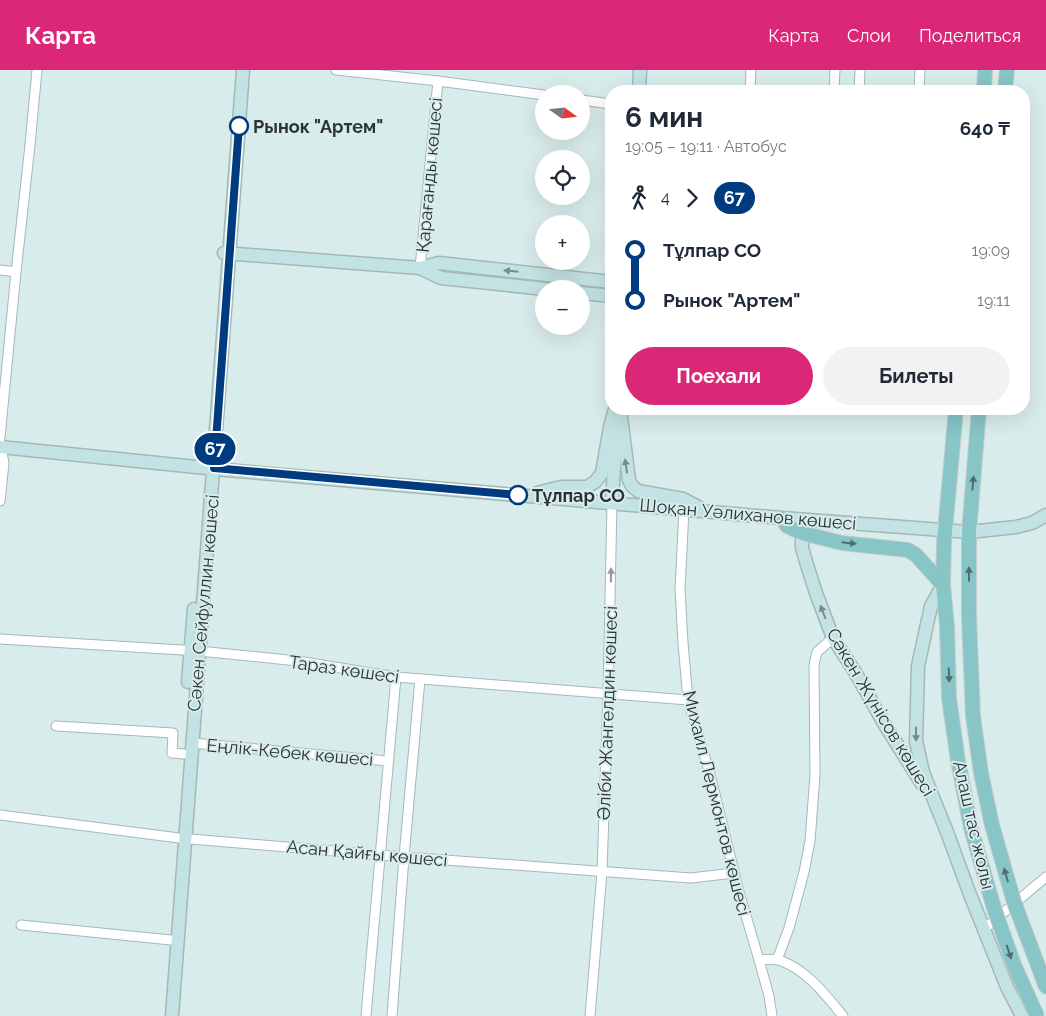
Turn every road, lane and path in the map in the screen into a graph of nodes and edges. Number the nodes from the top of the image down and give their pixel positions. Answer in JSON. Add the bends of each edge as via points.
{"nodes":[{"id":1,"x":37,"y":70,"type":"edge"},
{"id":2,"x":236,"y":70,"type":"edge"},
{"id":3,"x":243,"y":70,"type":"edge"},
{"id":4,"x":336,"y":70,"type":"edge"},
{"id":5,"x":640,"y":70,"type":"edge"},
{"id":6,"x":751,"y":70,"type":"edge"},
{"id":7,"x":835,"y":70,"type":"edge"},
{"id":8,"x":860,"y":70,"type":"edge"},
{"id":9,"x":920,"y":70,"type":"edge"},
{"id":10,"x":985,"y":70,"type":"edge"},
{"id":11,"x":1007,"y":70,"type":"edge"},
{"id":12,"x":438,"y":81,"type":"junction"},
{"id":13,"x":639,"y":85,"type":"edge"},
{"id":14,"x":750,"y":85,"type":"edge"},
{"id":15,"x":834,"y":85,"type":"edge"},
{"id":16,"x":859,"y":85,"type":"edge"},
{"id":17,"x":919,"y":85,"type":"edge"},
{"id":18,"x":984,"y":85,"type":"edge"},
{"id":19,"x":1006,"y":85,"type":"edge"},
{"id":20,"x":535,"y":94,"type":"edge"},
{"id":21,"x":590,"y":101,"type":"edge"},
{"id":22,"x":605,"y":103,"type":"edge"},
{"id":23,"x":226,"y":253,"type":"junction"},
{"id":24,"x":420,"y":268,"type":"junction"},
{"id":25,"x":0,"y":270,"type":"edge"},
{"id":26,"x":16,"y":272,"type":"junction"},
{"id":27,"x":605,"y":281,"type":"edge"},
{"id":28,"x":535,"y":288,"type":"edge"},
{"id":29,"x":590,"y":293,"type":"edge"},
{"id":30,"x":605,"y":295,"type":"edge"},
{"id":31,"x":615,"y":415,"type":"edge"},
{"id":32,"x":618,"y":415,"type":"edge"},
{"id":33,"x":619,"y":415,"type":"edge"},
{"id":34,"x":955,"y":415,"type":"edge"},
{"id":35,"x":979,"y":415,"type":"edge"},
{"id":36,"x":0,"y":442,"type":"edge"},
{"id":37,"x":211,"y":469,"type":"junction"},
{"id":38,"x":525,"y":495,"type":"junction"},
{"id":39,"x":0,"y":502,"type":"edge"},
{"id":40,"x":612,"y":503,"type":"junction"},
{"id":41,"x":684,"y":509,"type":"junction"},
{"id":42,"x":707,"y":511,"type":"junction"},
{"id":43,"x":1046,"y":515,"type":"edge"},
{"id":44,"x":782,"y":518,"type":"junction"},
{"id":45,"x":945,"y":530,"type":"junction"},
{"id":46,"x":969,"y":532,"type":"junction"},
{"id":47,"x":802,"y":533,"type":"junction"},
{"id":48,"x":943,"y":585,"type":"junction"},
{"id":49,"x":833,"y":638,"type":"junction"},
{"id":50,"x":0,"y":639,"type":"edge"},
{"id":51,"x":194,"y":651,"type":"junction"},
{"id":52,"x":396,"y":677,"type":"junction"},
{"id":53,"x":420,"y":679,"type":"junction"},
{"id":54,"x":608,"y":694,"type":"junction"},
{"id":55,"x":688,"y":700,"type":"junction"},
{"id":56,"x":56,"y":726,"type":"dead end"},
{"id":57,"x":192,"y":743,"type":"junction"},
{"id":58,"x":184,"y":754,"type":"junction"},
{"id":59,"x":388,"y":761,"type":"junction"},
{"id":60,"x":936,"y":806,"type":"junction"},
{"id":61,"x":0,"y":815,"type":"edge"},
{"id":62,"x":182,"y":838,"type":"junction"},
{"id":63,"x":380,"y":855,"type":"junction"},
{"id":64,"x":404,"y":857,"type":"junction"},
{"id":65,"x":602,"y":872,"type":"junction"},
{"id":66,"x":734,"y":873,"type":"junction"},
{"id":67,"x":1046,"y":876,"type":"edge"},
{"id":68,"x":21,"y":925,"type":"dead end"},
{"id":69,"x":984,"y":929,"type":"junction"},
{"id":70,"x":172,"y":940,"type":"junction"},
{"id":71,"x":759,"y":960,"type":"junction"},
{"id":72,"x":777,"y":960,"type":"junction"},
{"id":73,"x":1046,"y":987,"type":"edge"},
{"id":74,"x":166,"y":1016,"type":"edge"},
{"id":75,"x":172,"y":1016,"type":"edge"},
{"id":76,"x":366,"y":1016,"type":"edge"},
{"id":77,"x":392,"y":1016,"type":"edge"},
{"id":78,"x":590,"y":1016,"type":"edge"},
{"id":79,"x":772,"y":1016,"type":"edge"},
{"id":80,"x":843,"y":1016,"type":"edge"},
{"id":81,"x":1022,"y":1016,"type":"edge"},
{"id":82,"x":1038,"y":1016,"type":"edge"}],
"edges":[{"from":1,"to":26,"type":"street"},
{"from":2,"to":23,"type":"street","name":"Сәкен Сейфуллин көшесі"},
{"from":3,"to":23,"type":"street","name":"Сәкен Сейфуллин көшесі"},
{"from":4,"to":12,"type":"street"},
{"from":5,"to":13,"type":"street"},
{"from":6,"to":14,"type":"street"},
{"from":7,"to":15,"type":"street"},
{"from":8,"to":16,"type":"street"},
{"from":9,"to":17,"type":"street"},
{"from":10,"to":18,"type":"main road"},
{"from":11,"to":19,"type":"main road"},
{"from":12,"to":20,"type":"street"},
{"from":12,"to":24,"type":"street","name":"Қарағанды көшесі"},
{"from":21,"to":22,"type":"street"},
{"from":23,"to":24,"type":"street"},
{"from":23,"to":37,"type":"street","name":"Сәкен Сейфуллин көшесі"},
{"from":27,"to":24,"type":"street","one_way":true,"via":[[439,263]]},
{"from":24,"to":28,"type":"street","via":[[441,278]]},
{"from":25,"to":26,"type":"street"},
{"from":26,"to":36,"type":"street"},
{"from":29,"to":30,"type":"street"},
{"from":31,"to":38,"type":"street","via":[[610,427],[602,473],[596,482],[587,487],[561,487]]},
{"from":32,"to":40,"type":"street","name":"Әліби Жангелдин көшесі"},
{"from":42,"to":33,"type":"street","one_way":true,"via":[[683,499],[638,491],[632,486],[626,468]]},
{"from":34,"to":45,"type":"main road","name":"Алаш тас жолы"},
{"from":46,"to":35,"type":"main road","name":"Алаш тас жолы","one_way":true},
{"from":36,"to":37,"type":"street","name":"Шоқан Уәлиханов көшесі"},
{"from":36,"to":39,"type":"street","via":[[4,463]]},
{"from":37,"to":38,"type":"street","name":"Шоқан Уәлиханов көшесі"},
{"from":37,"to":51,"type":"street","name":"Сәкен Сейфуллин көшесі"},
{"from":38,"to":40,"type":"street","name":"Шоқан Уәлиханов көшесі"},
{"from":40,"to":41,"type":"street","name":"Шоқан Уәлиханов көшесі"},
{"from":54,"to":40,"type":"street","name":"Әліби Жангелдин көшесі","one_way":true},
{"from":41,"to":42,"type":"street","name":"Шоқан Уәлиханов көшесі"},
{"from":41,"to":55,"type":"street","name":"Михаил Лермонтов көшесі","via":[[680,589]]},
{"from":42,"to":44,"type":"street","name":"Шоқан Уәлиханов көшесі"},
{"from":43,"to":46,"type":"street","name":"Шоқан Уәлиханов көшесі","via":[[1016,527]]},
{"from":44,"to":45,"type":"street","name":"Шоқан Уәлиханов көшесі"},
{"from":44,"to":47,"type":"main road","via":[[788,526]]},
{"from":45,"to":46,"type":"street","name":"Шоқан Уәлиханов көшесі"},
{"from":45,"to":48,"type":"main road","name":"Алаш тас жолы"},
{"from":73,"to":46,"type":"main road","name":"Алаш тас жолы","one_way":true,"bridge":true,"via":[[1014,902],[983,781],[973,716]]},
{"from":47,"to":48,"type":"main road","one_way":true,"via":[[842,542],[908,550]]},
{"from":49,"to":47,"type":"street","name":"Сәкен Жүнісов көшесі","one_way":true,"via":[[807,565]]},
{"from":48,"to":60,"type":"street","one_way":true,"via":[[931,606],[918,666],[916,699],[916,741]]},
{"from":48,"to":82,"type":"main road","name":"Алаш тас жолы","one_way":true,"bridge":true,"via":[[950,698],[971,828],[994,908],[1014,964]]},
{"from":49,"to":60,"type":"street","name":"Сәкен Жүнісов көшесі"},
{"from":49,"to":72,"type":"street","via":[[817,652],[814,665],[815,775],[810,841],[789,928]]},
{"from":50,"to":51,"type":"street","name":"Тараз көшесі"},
{"from":51,"to":52,"type":"street","name":"Тараз көшесі","via":[[298,661]]},
{"from":51,"to":57,"type":"street","name":"Сәкен Сейфуллин көшесі"},
{"from":51,"to":58,"type":"street","name":"Сәкен Сейфуллин көшесі"},
{"from":52,"to":53,"type":"street","name":"Тараз көшесі"},
{"from":52,"to":59,"type":"street"},
{"from":53,"to":54,"type":"street","name":"Тараз көшесі"},
{"from":53,"to":64,"type":"street"},
{"from":54,"to":55,"type":"street","name":"Тараз көшесі"},
{"from":54,"to":65,"type":"street","name":"Әліби Жангелдин көшесі"},
{"from":55,"to":66,"type":"street","name":"Михаил Лермонтов көшесі"},
{"from":56,"to":58,"type":"street","name":"Еңлік-Кебек көшесі","via":[[172,733],[172,753]]},
{"from":57,"to":59,"type":"street","name":"Еңлік-Кебек көшесі"},
{"from":57,"to":62,"type":"street","name":"Сәкен Сейфуллин көшесі"},
{"from":58,"to":62,"type":"street","name":"Сәкен Сейфуллин көшесі"},
{"from":59,"to":63,"type":"street"},
{"from":60,"to":69,"type":"street"},
{"from":61,"to":62,"type":"street","name":"Асан Қайғы көшесі"},
{"from":62,"to":63,"type":"street","name":"Асан Қайғы көшесі"},
{"from":62,"to":70,"type":"street","name":"Сәкен Сейфуллин көшесі"},
{"from":62,"to":75,"type":"street","name":"Сәкен Сейфуллин көшесі"},
{"from":63,"to":64,"type":"street","name":"Асан Қайғы көшесі"},
{"from":63,"to":76,"type":"street"},
{"from":64,"to":65,"type":"street","name":"Асан Қайғы көшесі"},
{"from":64,"to":77,"type":"street"},
{"from":65,"to":66,"type":"street","name":"Асан Қайғы көшесі","via":[[691,878]]},
{"from":65,"to":78,"type":"street","name":"Әліби Жангелдин көшесі"},
{"from":66,"to":71,"type":"street","name":"Михаил Лермонтов көшесі"},
{"from":67,"to":69,"type":"street"},
{"from":68,"to":70,"type":"street"},
{"from":69,"to":81,"type":"street"},
{"from":70,"to":74,"type":"street","name":"Сәкен Сейфуллин көшесі"},
{"from":71,"to":72,"type":"street"},
{"from":71,"to":79,"type":"street","name":"Михаил Лермонтов көшесі"},
{"from":72,"to":80,"type":"street","via":[[801,972],[820,988]]}]}
